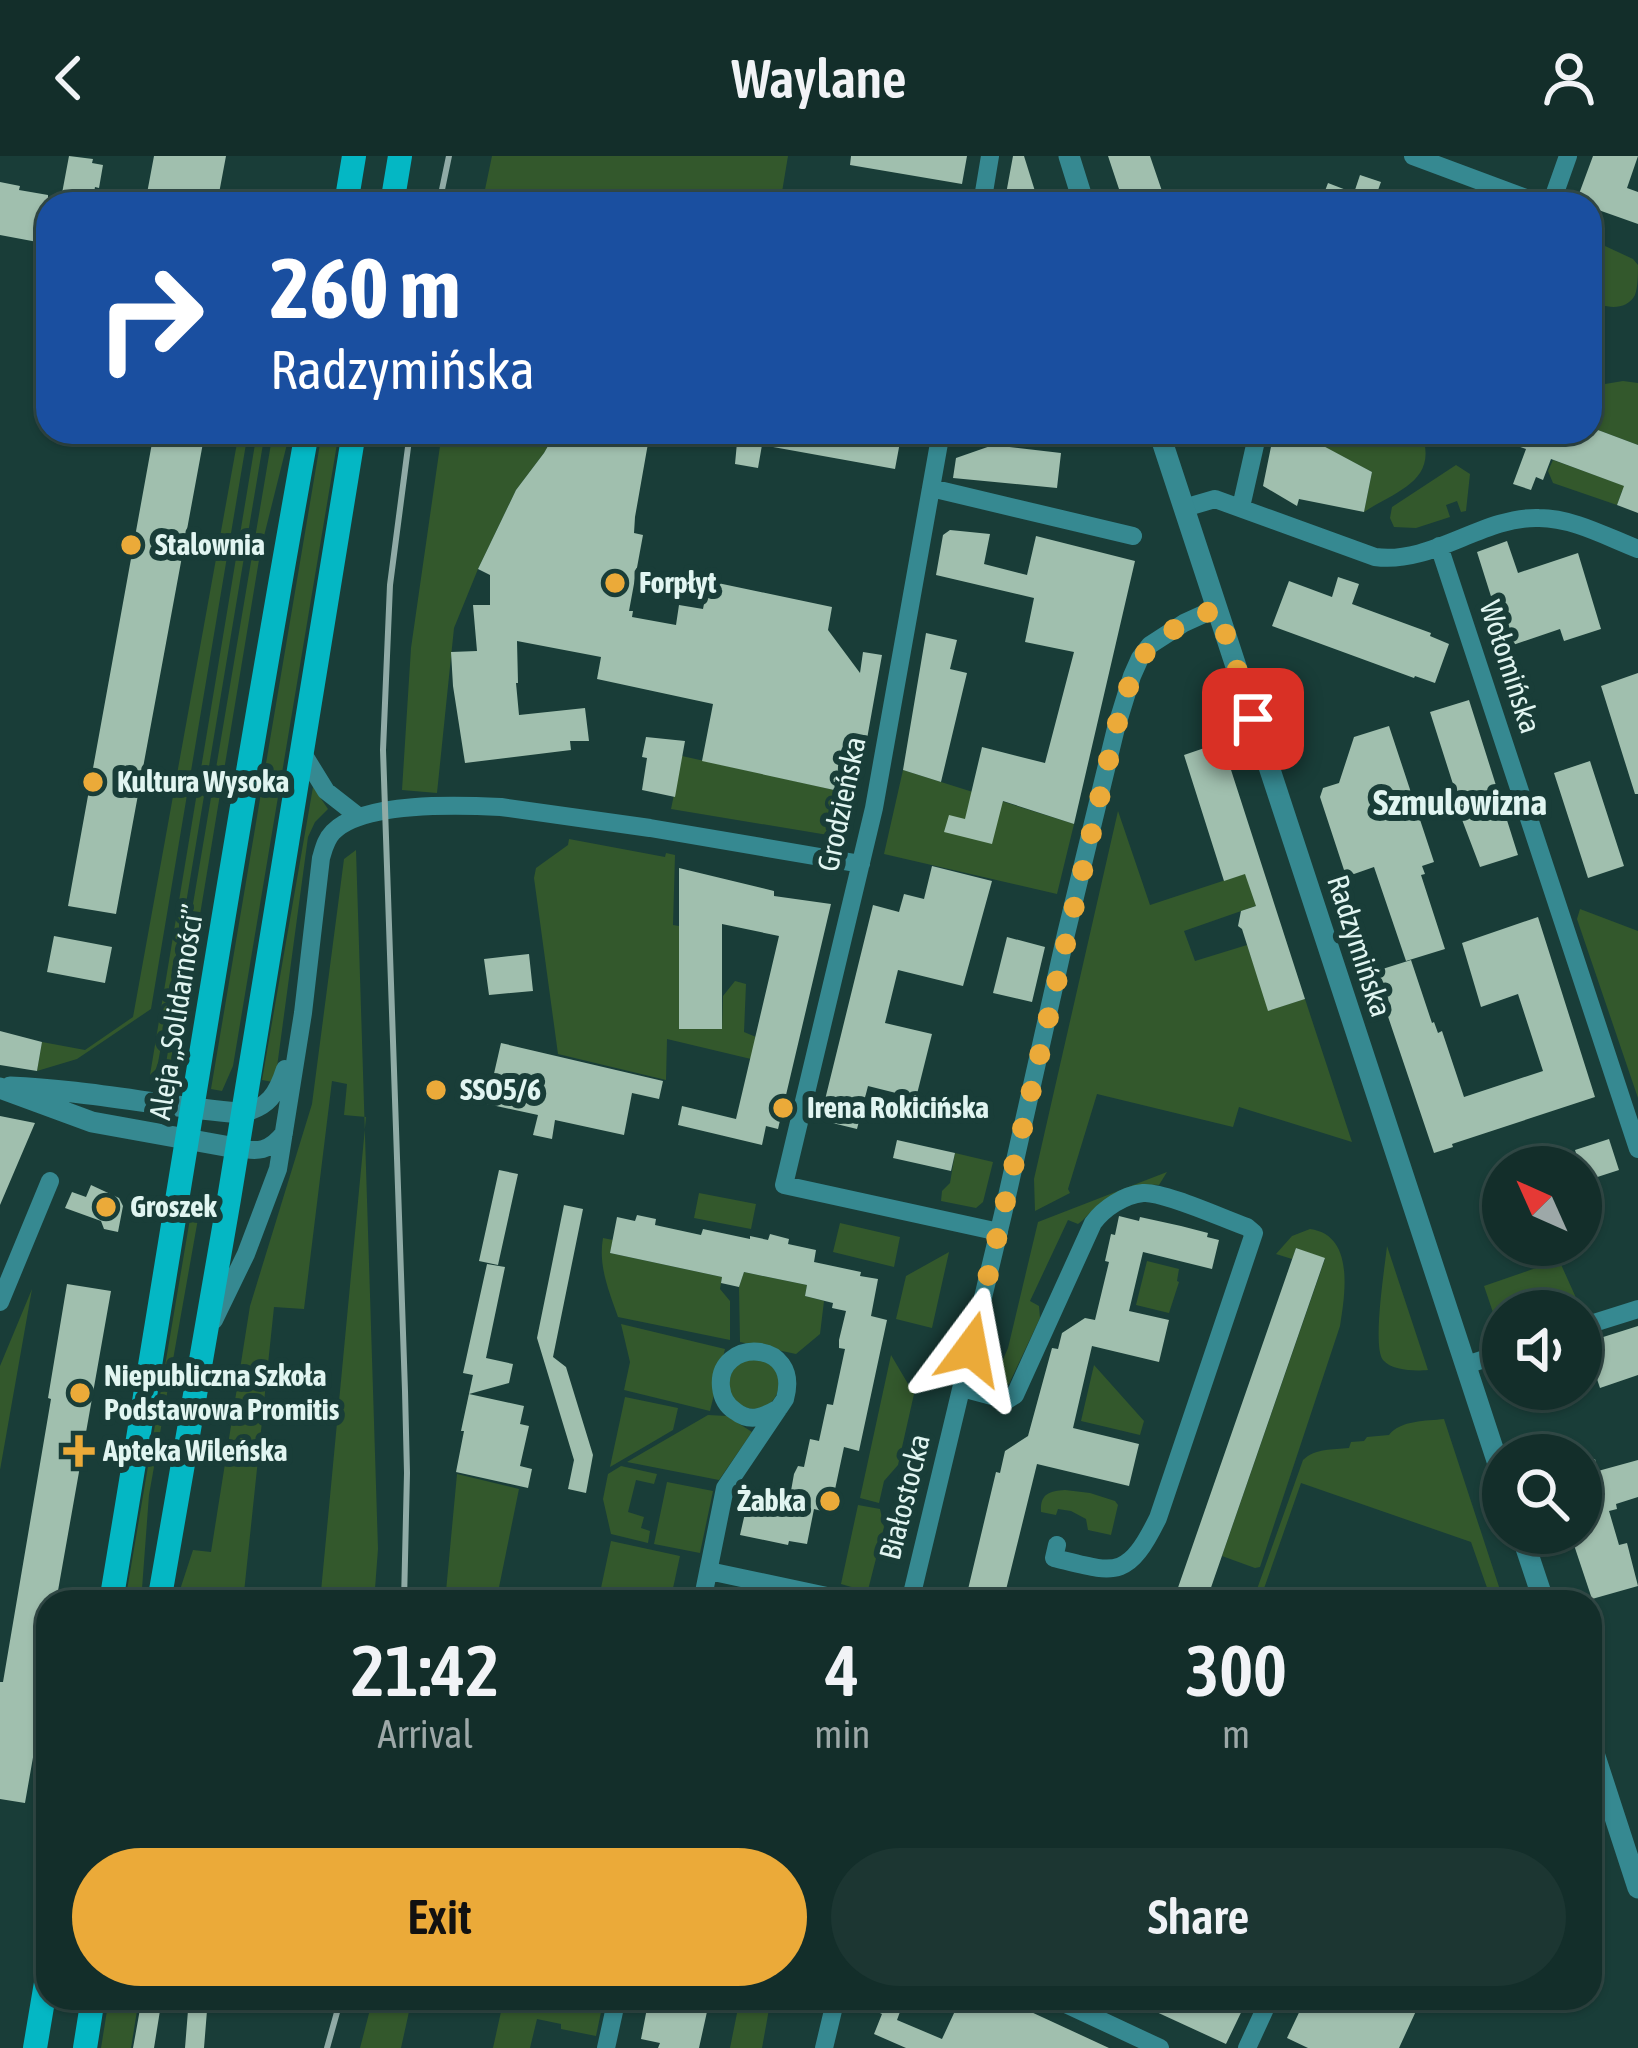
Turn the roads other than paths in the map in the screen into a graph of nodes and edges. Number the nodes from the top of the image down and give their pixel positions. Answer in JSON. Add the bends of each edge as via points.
{"nodes":[{"id":1,"x":354,"y":156,"type":"edge"},
{"id":2,"x":400,"y":156,"type":"edge"},
{"id":3,"x":990,"y":156,"type":"edge"},
{"id":4,"x":1069,"y":156,"type":"edge"},
{"id":5,"x":1413,"y":156,"type":"edge"},
{"id":6,"x":1568,"y":156,"type":"edge"},
{"id":7,"x":348,"y":192,"type":"edge"},
{"id":8,"x":394,"y":192,"type":"edge"},
{"id":9,"x":984,"y":192,"type":"edge"},
{"id":10,"x":1080,"y":192,"type":"edge"},
{"id":11,"x":1513,"y":192,"type":"edge"},
{"id":12,"x":1552,"y":192,"type":"edge"},
{"id":13,"x":306,"y":444,"type":"edge"},
{"id":14,"x":352,"y":444,"type":"edge"},
{"id":15,"x":938,"y":444,"type":"edge"},
{"id":16,"x":1163,"y":444,"type":"edge"},
{"id":17,"x":1255,"y":444,"type":"edge"},
{"id":18,"x":931,"y":488,"type":"junction"},
{"id":19,"x":1241,"y":507,"type":"junction"},
{"id":20,"x":1184,"y":508,"type":"junction"},
{"id":21,"x":1133,"y":536,"type":"dead end"},
{"id":22,"x":1439,"y":547,"type":"junction"},
{"id":23,"x":1638,"y":549,"type":"edge"},
{"id":24,"x":1217,"y":608,"type":"junction"},
{"id":25,"x":302,"y":752,"type":"junction"},
{"id":26,"x":358,"y":816,"type":"junction"},
{"id":27,"x":861,"y":864,"type":"junction"},
{"id":28,"x":303,"y":1013,"type":"junction"},
{"id":29,"x":0,"y":1088,"type":"edge"},
{"id":30,"x":192,"y":1109,"type":"junction"},
{"id":31,"x":242,"y":1113,"type":"junction"},
{"id":32,"x":1634,"y":1124,"type":"edge"},
{"id":33,"x":284,"y":1133,"type":"junction"},
{"id":34,"x":188,"y":1140,"type":"junction"},
{"id":35,"x":236,"y":1148,"type":"junction"},
{"id":36,"x":1638,"y":1149,"type":"edge"},
{"id":37,"x":50,"y":1181,"type":"dead end"},
{"id":38,"x":999,"y":1232,"type":"junction"},
{"id":39,"x":0,"y":1302,"type":"edge"},
{"id":40,"x":1638,"y":1309,"type":"edge"},
{"id":41,"x":1602,"y":1321,"type":"edge"},
{"id":42,"x":202,"y":1342,"type":"junction"},
{"id":43,"x":1482,"y":1360,"type":"edge"},
{"id":44,"x":1466,"y":1365,"type":"junction"},
{"id":45,"x":962,"y":1388,"type":"junction"},
{"id":46,"x":778,"y":1408,"type":"dead end"},
{"id":47,"x":1488,"y":1434,"type":"edge"},
{"id":48,"x":1057,"y":1545,"type":"dead end"},
{"id":49,"x":1528,"y":1554,"type":"edge"},
{"id":50,"x":709,"y":1571,"type":"junction"},
{"id":51,"x":113,"y":1590,"type":"edge"},
{"id":52,"x":161,"y":1590,"type":"edge"},
{"id":53,"x":705,"y":1590,"type":"edge"},
{"id":54,"x":798,"y":1590,"type":"edge"},
{"id":55,"x":913,"y":1590,"type":"edge"},
{"id":56,"x":1540,"y":1590,"type":"edge"},
{"id":57,"x":1602,"y":1778,"type":"edge"},
{"id":58,"x":1638,"y":1888,"type":"edge"},
{"id":59,"x":41,"y":2010,"type":"edge"},
{"id":60,"x":91,"y":2010,"type":"edge"},
{"id":61,"x":614,"y":2010,"type":"edge"},
{"id":62,"x":833,"y":2010,"type":"edge"},
{"id":63,"x":1079,"y":2010,"type":"edge"},
{"id":64,"x":1264,"y":2010,"type":"edge"},
{"id":65,"x":35,"y":2048,"type":"edge"},
{"id":66,"x":85,"y":2048,"type":"edge"},
{"id":67,"x":606,"y":2048,"type":"edge"},
{"id":68,"x":824,"y":2048,"type":"edge"},
{"id":69,"x":1160,"y":2048,"type":"edge"},
{"id":70,"x":1247,"y":2048,"type":"edge"}],
"edges":[{"from":1,"to":7,"type":"main road"},
{"from":2,"to":8,"type":"main road"},
{"from":3,"to":9,"type":"street"},
{"from":4,"to":10,"type":"street"},
{"from":5,"to":11,"type":"street"},
{"from":6,"to":12,"type":"street"},
{"from":13,"to":30,"type":"main road","name":"Aleja „Solidarności”"},
{"from":14,"to":25,"type":"main road"},
{"from":15,"to":18,"type":"street","name":"Grodzieńska"},
{"from":16,"to":20,"type":"street","name":"Radzymińska"},
{"from":17,"to":19,"type":"street"},
{"from":18,"to":21,"type":"street"},
{"from":18,"to":27,"type":"street","name":"Grodzieńska"},
{"from":19,"to":20,"type":"street","via":[[1215,500]]},
{"from":19,"to":22,"type":"street","via":[[1375,557]]},
{"from":20,"to":24,"type":"street","name":"Radzymińska"},
{"from":22,"to":23,"type":"street","via":[[1536,517]]},
{"from":22,"to":32,"type":"street","name":"Wołomińska"},
{"from":24,"to":38,"type":"street","name":"Białostocka","via":[[1150,645],[1132,676]]},
{"from":24,"to":44,"type":"street","name":"Radzymińska"},
{"from":25,"to":26,"type":"street","via":[[326,790]]},
{"from":25,"to":31,"type":"main road"},
{"from":26,"to":27,"type":"street","via":[[501,807]]},
{"from":26,"to":28,"type":"street","via":[[324,847]]},
{"from":27,"to":38,"type":"street","name":"Grodzieńska","via":[[784,1185]]},
{"from":28,"to":31,"type":"street","via":[[275,1094]]},
{"from":28,"to":33,"type":"street"},
{"from":29,"to":30,"type":"street"},
{"from":29,"to":34,"type":"street","via":[[92,1122]]},
{"from":30,"to":31,"type":"street"},
{"from":30,"to":34,"type":"main road","name":"Aleja „Solidarności”"},
{"from":31,"to":35,"type":"main road"},
{"from":32,"to":36,"type":"street","name":"Wołomińska"},
{"from":33,"to":35,"type":"street","via":[[259,1152]]},
{"from":33,"to":42,"type":"street","via":[[246,1255]]},
{"from":34,"to":35,"type":"street"},
{"from":34,"to":51,"type":"main road","name":"Aleja „Solidarności”"},
{"from":35,"to":42,"type":"main road"},
{"from":37,"to":39,"type":"street"},
{"from":38,"to":45,"type":"street","name":"Białostocka"},
{"from":40,"to":41,"type":"street"},
{"from":42,"to":52,"type":"main road"},
{"from":43,"to":44,"type":"street"},
{"from":44,"to":47,"type":"street","name":"Radzymińska"},
{"from":45,"to":48,"type":"street","via":[[1007,1400],[1015,1395],[1093,1223],[1128,1197],[1149,1192],[1254,1234],[1145,1542],[1121,1568],[1105,1570],[1054,1558]]},
{"from":45,"to":55,"type":"street","name":"Białostocka"},
{"from":46,"to":50,"type":"street","via":[[725,1488]]},
{"from":49,"to":56,"type":"street"},
{"from":50,"to":53,"type":"street"},
{"from":50,"to":54,"type":"street"},
{"from":57,"to":58,"type":"street"},
{"from":59,"to":65,"type":"main road"},
{"from":60,"to":66,"type":"main road"},
{"from":61,"to":67,"type":"street"},
{"from":62,"to":68,"type":"street"},
{"from":63,"to":69,"type":"street"},
{"from":64,"to":70,"type":"street"}]}
